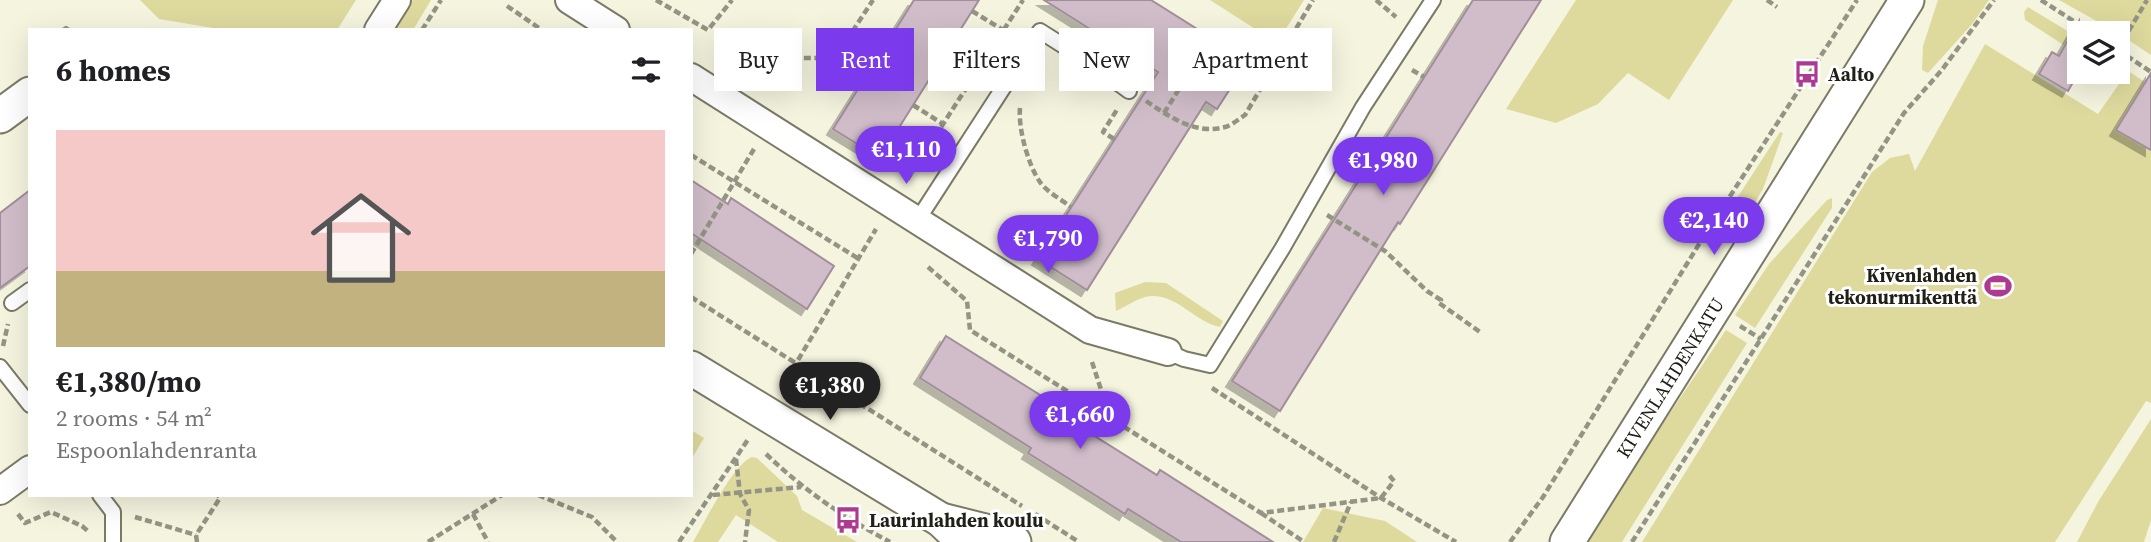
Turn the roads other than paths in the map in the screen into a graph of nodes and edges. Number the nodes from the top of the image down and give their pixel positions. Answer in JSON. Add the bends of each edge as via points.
{"nodes":[{"id":1,"x":397,"y":0,"type":"edge"},
{"id":2,"x":1433,"y":0,"type":"edge"},
{"id":3,"x":1907,"y":0,"type":"edge"},
{"id":4,"x":572,"y":1,"type":"edge"},
{"id":5,"x":379,"y":28,"type":"edge"},
{"id":6,"x":613,"y":28,"type":"edge"},
{"id":7,"x":1059,"y":43,"type":"edge"},
{"id":8,"x":693,"y":78,"type":"edge"},
{"id":9,"x":28,"y":95,"type":"edge"},
{"id":10,"x":0,"y":116,"type":"edge"},
{"id":11,"x":917,"y":221,"type":"junction"},
{"id":12,"x":28,"y":291,"type":"edge"},
{"id":13,"x":12,"y":303,"type":"road end"},
{"id":14,"x":1176,"y":356,"type":"joint"},
{"id":15,"x":1,"y":359,"type":"edge"},
{"id":16,"x":693,"y":369,"type":"edge"},
{"id":17,"x":28,"y":402,"type":"edge"},
{"id":18,"x":28,"y":470,"type":"edge"},
{"id":19,"x":0,"y":491,"type":"edge"},
{"id":20,"x":102,"y":497,"type":"edge"},
{"id":21,"x":952,"y":531,"type":"edge"},
{"id":22,"x":113,"y":542,"type":"edge"},
{"id":23,"x":1014,"y":542,"type":"edge"},
{"id":24,"x":1567,"y":542,"type":"edge"}],
"edges":[{"from":1,"to":5,"type":"street"},
{"from":2,"to":14,"type":"lane","via":[[1363,107],[1210,365]]},
{"from":3,"to":24,"type":"street","name":"KIVENLAHDENKATU"},
{"from":4,"to":6,"type":"street"},
{"from":7,"to":11,"type":"lane","via":[[1041,32]]},
{"from":8,"to":11,"type":"street"},
{"from":9,"to":10,"type":"street"},
{"from":11,"to":14,"type":"street","via":[[1090,330]]},
{"from":12,"to":13,"type":"lane"},
{"from":15,"to":17,"type":"lane"},
{"from":16,"to":21,"type":"street"},
{"from":18,"to":19,"type":"street"},
{"from":20,"to":22,"type":"lane","via":[[113,512]]},
{"from":21,"to":23,"type":"street","via":[[1001,535]]}]}
